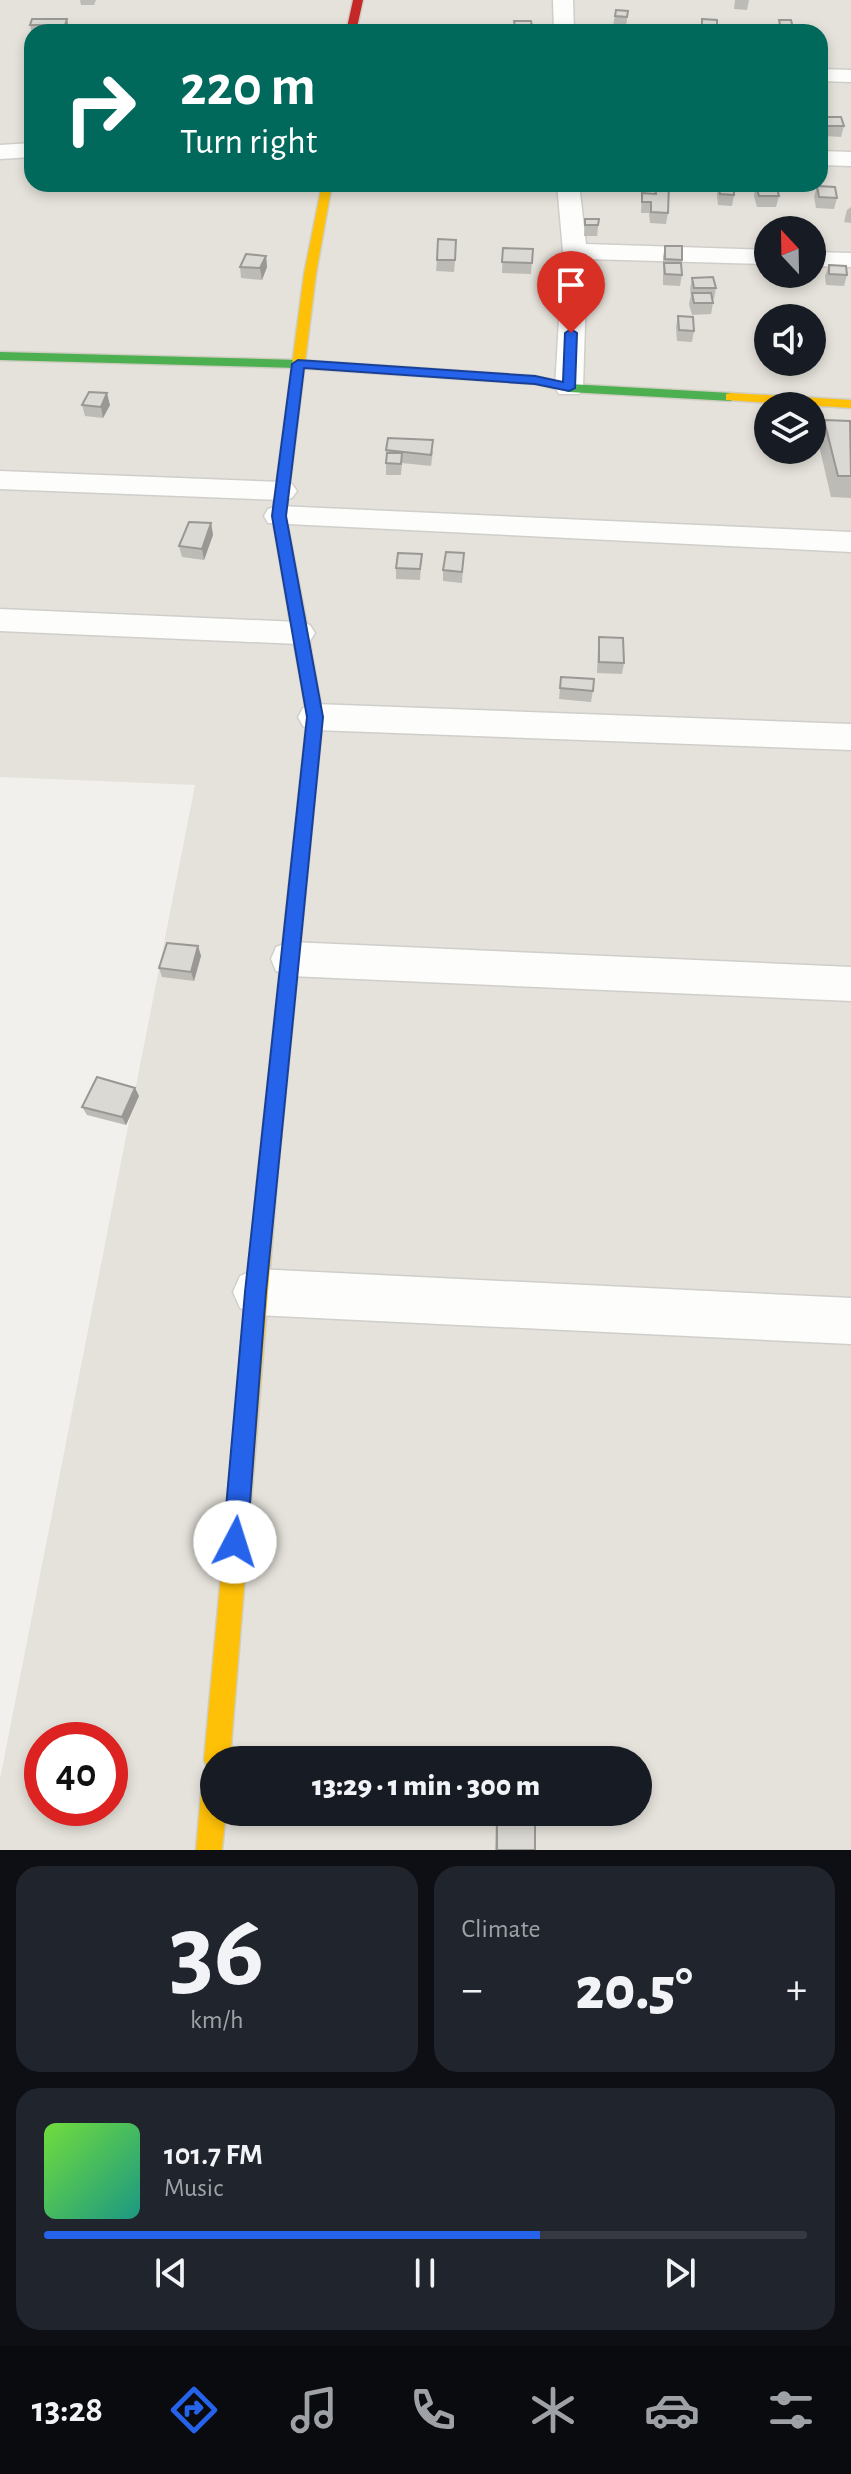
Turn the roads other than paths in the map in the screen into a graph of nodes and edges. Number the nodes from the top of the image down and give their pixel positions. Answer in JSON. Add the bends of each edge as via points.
{"nodes":[{"id":1,"x":358,"y":0,"type":"edge"},
{"id":2,"x":563,"y":0,"type":"edge"},
{"id":3,"x":353,"y":24,"type":"edge"},
{"id":4,"x":564,"y":24,"type":"edge"},
{"id":5,"x":828,"y":75,"type":"edge"},
{"id":6,"x":851,"y":76,"type":"edge"},
{"id":7,"x":24,"y":150,"type":"edge"},
{"id":8,"x":0,"y":152,"type":"edge"},
{"id":9,"x":828,"y":158,"type":"edge"},
{"id":10,"x":851,"y":159,"type":"edge"},
{"id":11,"x":325,"y":192,"type":"edge"},
{"id":12,"x":569,"y":192,"type":"edge"},
{"id":13,"x":575,"y":251,"type":"junction"},
{"id":14,"x":754,"y":257,"type":"edge"},
{"id":15,"x":826,"y":259,"type":"edge"},
{"id":16,"x":851,"y":260,"type":"edge"},
{"id":17,"x":0,"y":356,"type":"edge"},
{"id":18,"x":298,"y":364,"type":"junction"},
{"id":19,"x":569,"y":388,"type":"junction"},
{"id":20,"x":851,"y":404,"type":"edge"},
{"id":21,"x":0,"y":480,"type":"edge"},
{"id":22,"x":280,"y":504,"type":"junction"},
{"id":23,"x":851,"y":542,"type":"edge"},
{"id":24,"x":0,"y":620,"type":"edge"},
{"id":25,"x":299,"y":633,"type":"junction"},
{"id":26,"x":315,"y":717,"type":"junction"},
{"id":27,"x":851,"y":737,"type":"edge"},
{"id":28,"x":290,"y":959,"type":"junction"},
{"id":29,"x":851,"y":984,"type":"edge"},
{"id":30,"x":256,"y":1292,"type":"junction"},
{"id":31,"x":851,"y":1321,"type":"edge"},
{"id":32,"x":218,"y":1746,"type":"edge"},
{"id":33,"x":211,"y":1826,"type":"edge"},
{"id":34,"x":209,"y":1850,"type":"edge"}],
"edges":[{"from":1,"to":3,"type":"street"},
{"from":2,"to":4,"type":"street"},
{"from":5,"to":6,"type":"street"},
{"from":7,"to":8,"type":"street"},
{"from":9,"to":10,"type":"street"},
{"from":11,"to":18,"type":"street"},
{"from":12,"to":13,"type":"street"},
{"from":13,"to":14,"type":"street"},
{"from":13,"to":19,"type":"street"},
{"from":15,"to":16,"type":"street"},
{"from":17,"to":18,"type":"street"},
{"from":18,"to":19,"type":"street","via":[[535,380]]},
{"from":18,"to":22,"type":"street"},
{"from":19,"to":20,"type":"street"},
{"from":21,"to":22,"type":"street"},
{"from":22,"to":23,"type":"street"},
{"from":22,"to":25,"type":"street"},
{"from":24,"to":25,"type":"street"},
{"from":25,"to":26,"type":"street"},
{"from":26,"to":27,"type":"street"},
{"from":26,"to":28,"type":"street"},
{"from":28,"to":29,"type":"street"},
{"from":28,"to":30,"type":"street"},
{"from":30,"to":31,"type":"street"},
{"from":30,"to":32,"type":"street"},
{"from":33,"to":34,"type":"street"}]}
